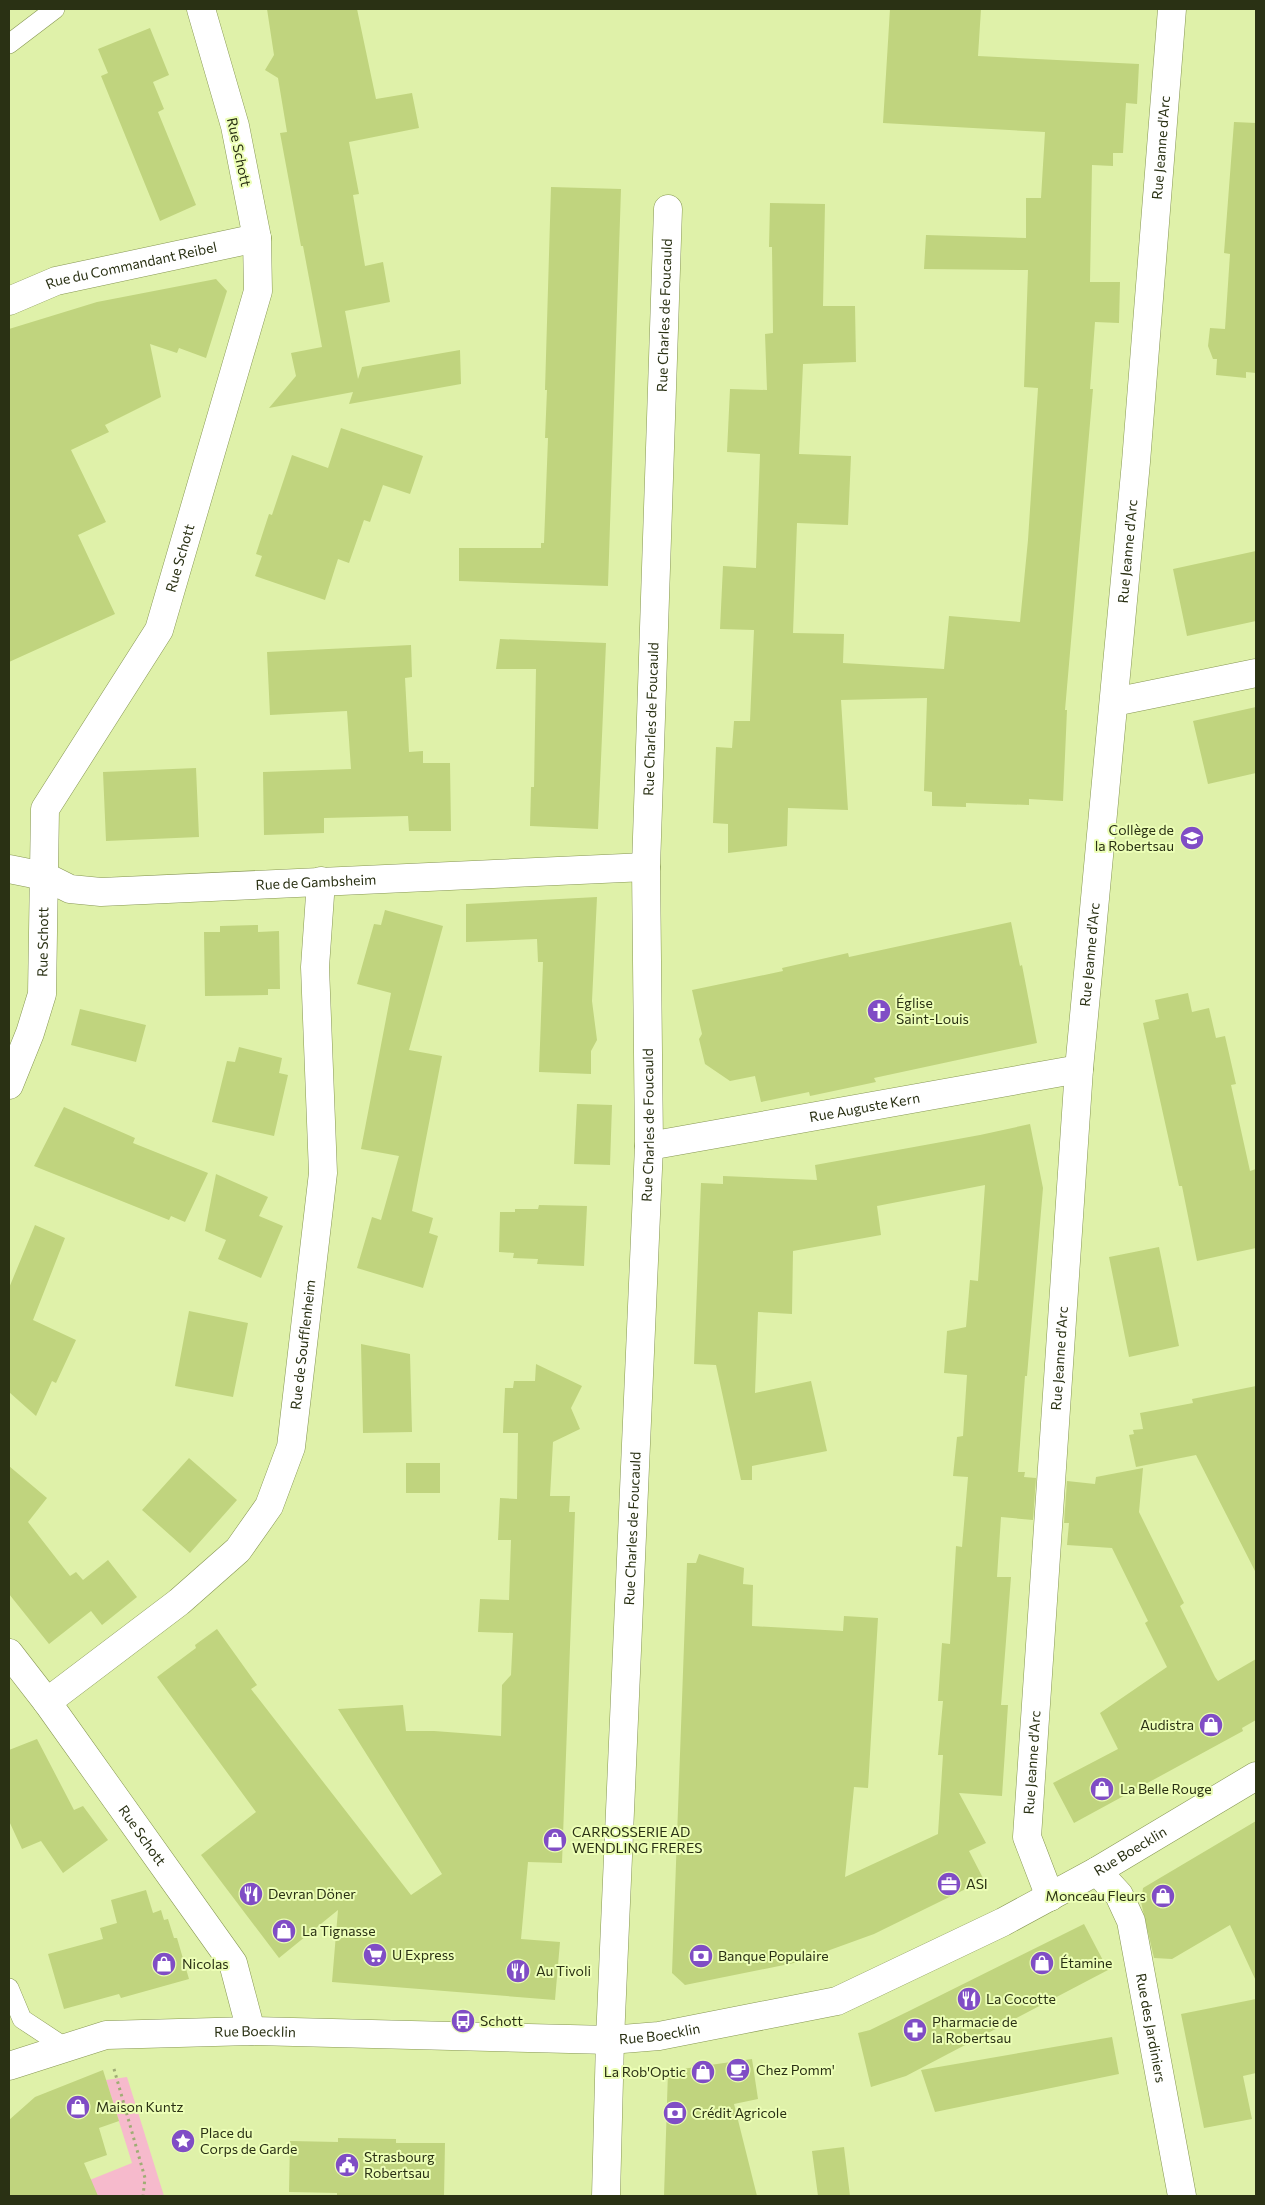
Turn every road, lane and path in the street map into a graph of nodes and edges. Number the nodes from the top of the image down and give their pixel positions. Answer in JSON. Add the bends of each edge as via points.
{"nodes":[{"id":1,"x":56,"y":9,"type":"edge"},
{"id":2,"x":201,"y":9,"type":"edge"},
{"id":3,"x":1172,"y":9,"type":"edge"},
{"id":4,"x":9,"y":44,"type":"edge"},
{"id":5,"x":668,"y":209,"type":"dead end"},
{"id":6,"x":257,"y":238,"type":"junction"},
{"id":7,"x":9,"y":301,"type":"edge"},
{"id":8,"x":1256,"y":673,"type":"edge"},
{"id":9,"x":1114,"y":702,"type":"junction"},
{"id":10,"x":646,"y":867,"type":"junction"},
{"id":11,"x":9,"y":869,"type":"edge"},
{"id":12,"x":44,"y":876,"type":"junction"},
{"id":13,"x":321,"y":882,"type":"junction"},
{"id":14,"x":1079,"y":1069,"type":"junction"},
{"id":15,"x":9,"y":1085,"type":"edge"},
{"id":16,"x":649,"y":1146,"type":"junction"},
{"id":17,"x":9,"y":1653,"type":"edge"},
{"id":18,"x":47,"y":1702,"type":"junction"},
{"id":19,"x":1256,"y":1776,"type":"edge"},
{"id":20,"x":1097,"y":1870,"type":"junction"},
{"id":21,"x":1050,"y":1897,"type":"junction"},
{"id":22,"x":9,"y":1988,"type":"edge"},
{"id":23,"x":251,"y":2031,"type":"junction"},
{"id":24,"x":106,"y":2035,"type":"junction"},
{"id":25,"x":610,"y":2040,"type":"junction"},
{"id":26,"x":66,"y":2048,"type":"junction"},
{"id":27,"x":9,"y":2066,"type":"edge"},
{"id":28,"x":142,"y":2196,"type":"edge"},
{"id":29,"x":606,"y":2196,"type":"edge"},
{"id":30,"x":1182,"y":2196,"type":"edge"}],
"edges":[{"from":1,"to":4,"type":"lane"},
{"from":2,"to":6,"type":"street","name":"Rue Schott","via":[[235,126]]},
{"from":3,"to":9,"type":"street","name":"Rue Jeanne d'Arc"},
{"from":5,"to":10,"type":"street","name":"Rue Charles de Foucauld"},
{"from":6,"to":7,"type":"street","name":"Rue du Commandant Reibel","via":[[56,281]]},
{"from":6,"to":12,"type":"street","name":"Rue Schott","via":[[258,291],[159,630],[45,809]]},
{"from":8,"to":9,"type":"street"},
{"from":9,"to":14,"type":"street","name":"Rue Jeanne d'Arc"},
{"from":10,"to":13,"type":"street","name":"Rue de Gambsheim"},
{"from":10,"to":16,"type":"street","name":"Rue Charles de Foucauld"},
{"from":11,"to":12,"type":"street","name":"Rue de Gambsheim"},
{"from":12,"to":13,"type":"street","name":"Rue de Gambsheim","via":[[70,889],[101,892]]},
{"from":12,"to":15,"type":"street","name":"Rue Schott","via":[[42,994]]},
{"from":13,"to":18,"type":"street","name":"Rue de Soufflenheim","via":[[315,967],[323,1173],[291,1447],[269,1506],[238,1550],[180,1602]]},
{"from":14,"to":16,"type":"street","name":"Rue Auguste Kern"},
{"from":14,"to":21,"type":"street","name":"Rue Jeanne d'Arc","via":[[1027,1837]]},
{"from":16,"to":25,"type":"street","name":"Rue Charles de Foucauld"},
{"from":17,"to":18,"type":"street","name":"Rue Schott"},
{"from":18,"to":23,"type":"street","name":"Rue Schott","via":[[233,1962]]},
{"from":19,"to":20,"type":"street","name":"Rue Boecklin"},
{"from":20,"to":21,"type":"street","name":"Rue Boecklin"},
{"from":20,"to":30,"type":"street","name":"Rue des Jardiniers","via":[[1119,1896],[1131,1920]]},
{"from":21,"to":25,"type":"street","name":"Rue Boecklin","via":[[837,2001],[658,2036]]},
{"from":22,"to":26,"type":"lane","via":[[22,2019]]},
{"from":23,"to":24,"type":"street","name":"Rue Boecklin"},
{"from":23,"to":25,"type":"street","name":"Rue Boecklin"},
{"from":24,"to":26,"type":"street","name":"Rue Boecklin"},
{"from":24,"to":28,"type":"path","via":[[145,2178]]},
{"from":25,"to":29,"type":"street","name":"Rue Charles de Foucauld"},
{"from":26,"to":27,"type":"street","name":"Rue Boecklin"}]}
